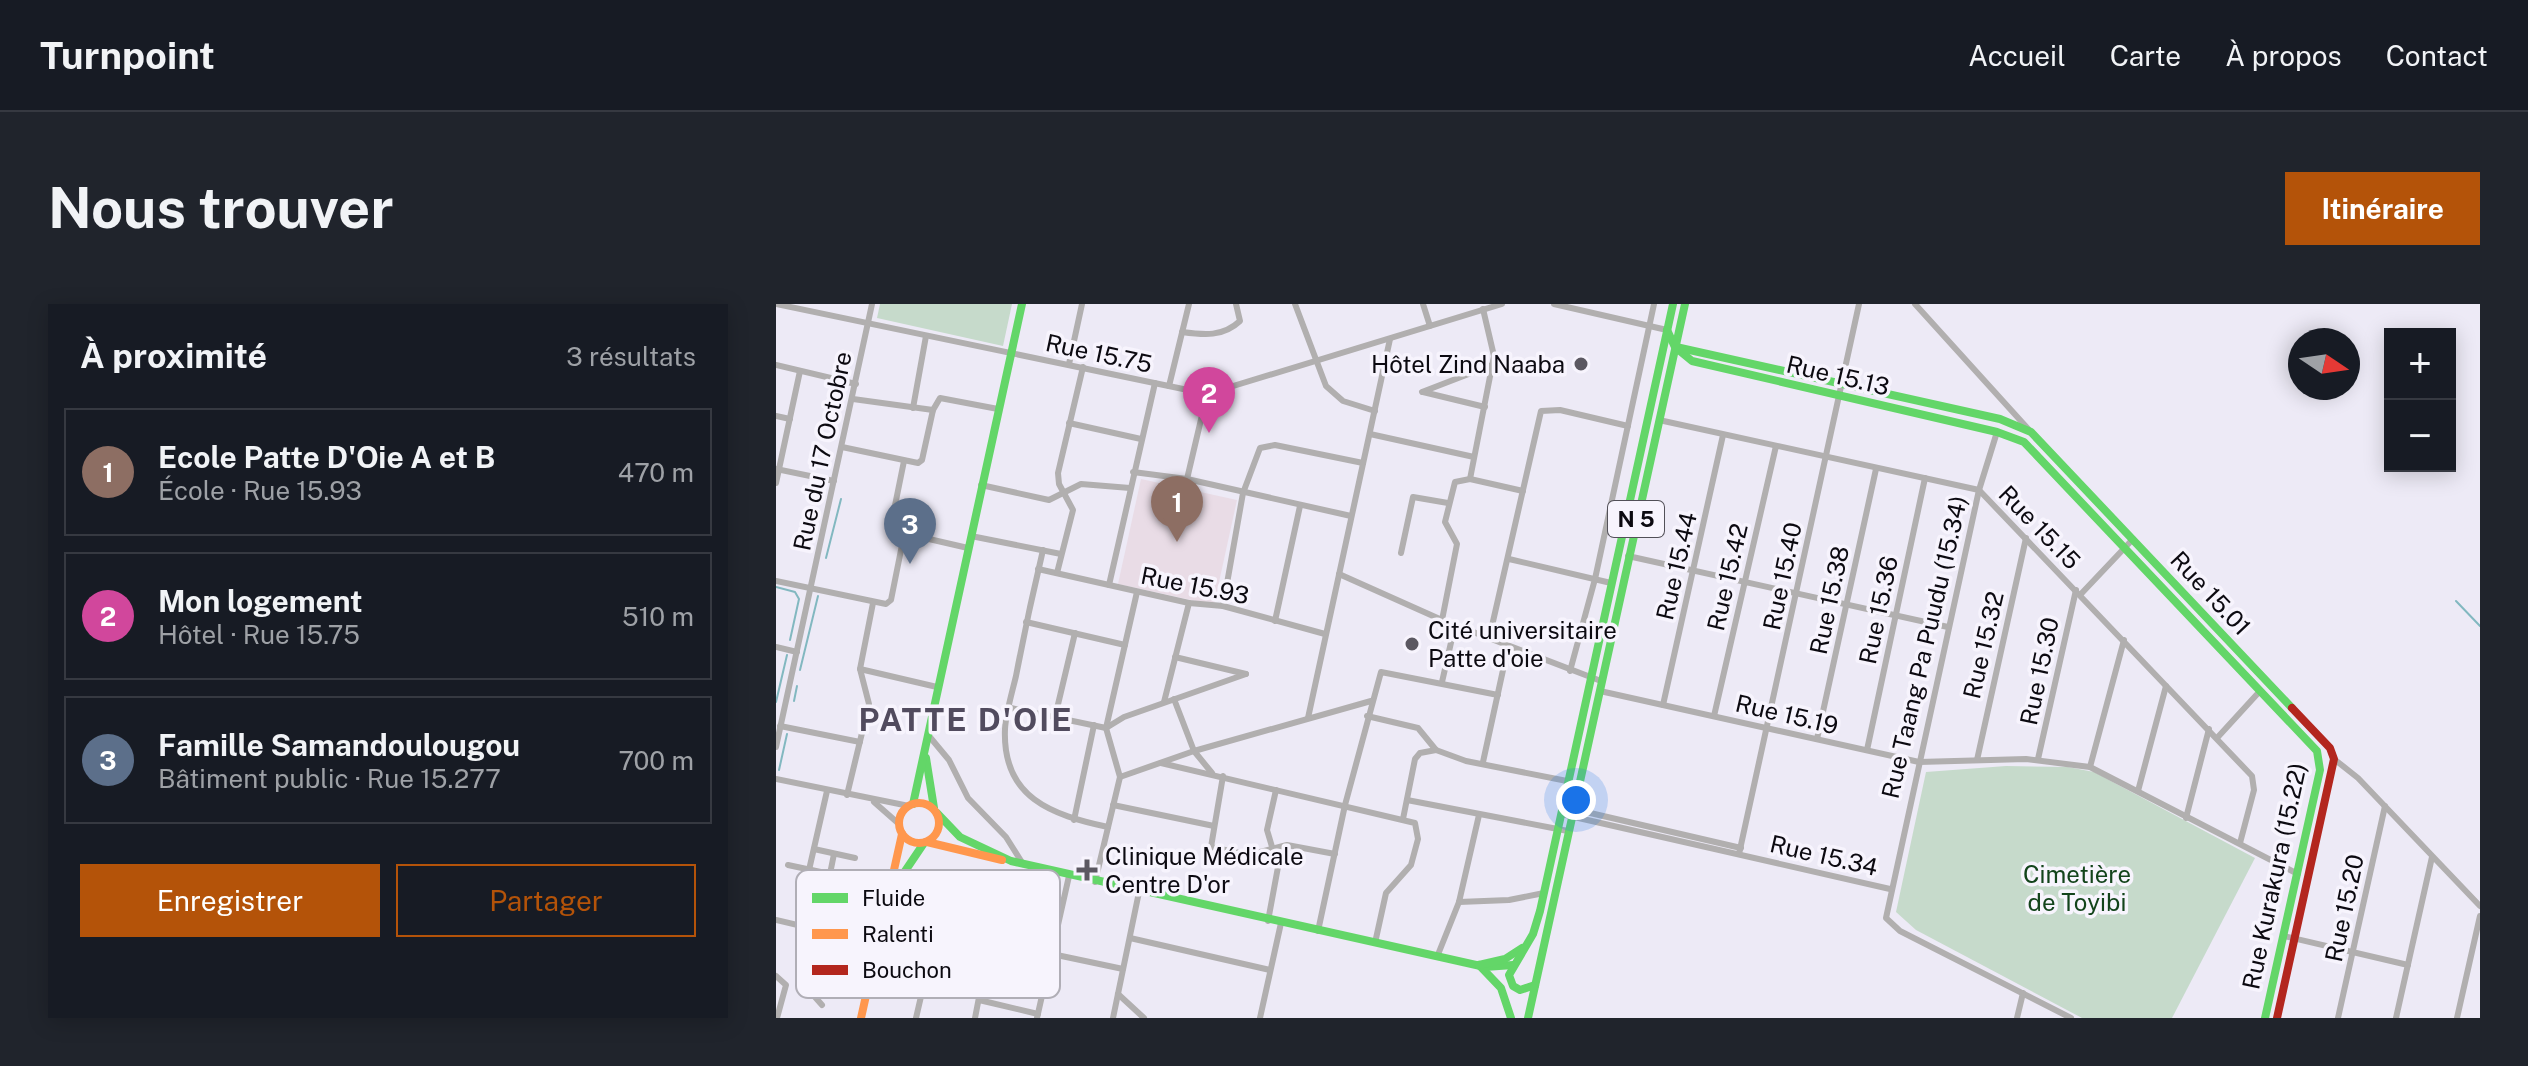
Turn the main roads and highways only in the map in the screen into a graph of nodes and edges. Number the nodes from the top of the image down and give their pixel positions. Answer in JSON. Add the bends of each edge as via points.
{"nodes":[{"id":1,"x":1022,"y":304,"type":"edge"},
{"id":2,"x":1673,"y":304,"type":"edge"},
{"id":3,"x":1685,"y":304,"type":"edge"},
{"id":4,"x":1667,"y":330,"type":"junction"},
{"id":5,"x":1675,"y":347,"type":"junction"},
{"id":6,"x":2031,"y":432,"type":"joint"},
{"id":7,"x":2014,"y":437,"type":"joint"},
{"id":8,"x":1596,"y":684,"type":"junction"},
{"id":9,"x":2311,"y":745,"type":"joint"},
{"id":10,"x":926,"y":756,"type":"junction"},
{"id":11,"x":2334,"y":759,"type":"joint"},
{"id":12,"x":911,"y":805,"type":"junction"},
{"id":13,"x":935,"y":811,"type":"junction"},
{"id":14,"x":1567,"y":811,"type":"junction"},
{"id":15,"x":900,"y":829,"type":"junction"},
{"id":16,"x":1563,"y":830,"type":"junction"},
{"id":17,"x":925,"y":843,"type":"junction"},
{"id":18,"x":1011,"y":861,"type":"junction"},
{"id":19,"x":894,"y":870,"type":"edge"},
{"id":20,"x":907,"y":870,"type":"edge"},
{"id":21,"x":1046,"y":870,"type":"edge"},
{"id":22,"x":1060,"y":874,"type":"edge"},
{"id":23,"x":1529,"y":941,"type":"junction"},
{"id":24,"x":1515,"y":964,"type":"junction"},
{"id":25,"x":1482,"y":966,"type":"junction"},
{"id":26,"x":1538,"y":971,"type":"junction"},
{"id":27,"x":1511,"y":982,"type":"junction"},
{"id":28,"x":1535,"y":985,"type":"junction"},
{"id":29,"x":866,"y":998,"type":"edge"},
{"id":30,"x":861,"y":1018,"type":"edge"},
{"id":31,"x":1513,"y":1018,"type":"edge"},
{"id":32,"x":1528,"y":1018,"type":"edge"},
{"id":33,"x":2265,"y":1018,"type":"edge"},
{"id":34,"x":2277,"y":1018,"type":"edge"}],
"edges":[{"from":1,"to":10,"type":"main road"},
{"from":2,"to":4,"type":"main road","number":"N 5"},
{"from":3,"to":5,"type":"main road","number":"N 5"},
{"from":4,"to":5,"type":"main road"},
{"from":4,"to":8,"type":"main road","number":"N 5","via":[[1611,583]]},
{"from":5,"to":6,"type":"main road","name":"Rue 15.13","via":[[2000,419]]},
{"from":5,"to":7,"type":"main road","name":"Rue 15.13","via":[[1692,361]]},
{"from":5,"to":8,"type":"main road","number":"N 5"},
{"from":6,"to":11,"type":"main road","name":"Rue 15.01","via":[[2330,748]]},
{"from":7,"to":9,"type":"main road","name":"Rue 15.01","via":[[2028,445]]},
{"from":8,"to":14,"type":"main road","number":"N 5"},
{"from":8,"to":14,"type":"main road","number":"N 5","via":[[1567,781]]},
{"from":9,"to":33,"type":"main road","name":"Rue Kurakura (15.22)","via":[[2320,757],[2320,770]]},
{"from":10,"to":12,"type":"main road"},
{"from":10,"to":13,"type":"main road"},
{"from":11,"to":34,"type":"main road","name":"Rue Kurakura (15.22)"},
{"from":12,"to":13,"type":"main road"},
{"from":12,"to":15,"type":"main road","via":[[901,814]]},
{"from":13,"to":17,"type":"main road","via":[[938,830]]},
{"from":13,"to":18,"type":"main road","via":[[970,843]]},
{"from":14,"to":16,"type":"main road","number":"N 5"},
{"from":15,"to":17,"type":"main road","via":[[911,842]]},
{"from":15,"to":19,"type":"main road"},
{"from":16,"to":23,"type":"main road","number":"N 5"},
{"from":16,"to":26,"type":"main road","number":"N 5"},
{"from":17,"to":18,"type":"main road"},
{"from":17,"to":20,"type":"main road"},
{"from":18,"to":21,"type":"main road"},
{"from":22,"to":25,"type":"main road"},
{"from":23,"to":24,"type":"main road","number":"N 5"},
{"from":23,"to":25,"type":"main road","via":[[1505,959]]},
{"from":24,"to":25,"type":"main road"},
{"from":24,"to":26,"type":"main road","via":[[1531,962]]},
{"from":24,"to":27,"type":"main road","number":"N 5"},
{"from":25,"to":27,"type":"main road"},
{"from":25,"to":31,"type":"main road","via":[[1505,993]]},
{"from":26,"to":28,"type":"main road","number":"N 5"},
{"from":27,"to":28,"type":"main road","via":[[1524,991]]},
{"from":27,"to":31,"type":"main road","number":"N 5"},
{"from":28,"to":32,"type":"main road","number":"N 5"},
{"from":29,"to":30,"type":"main road"}]}
